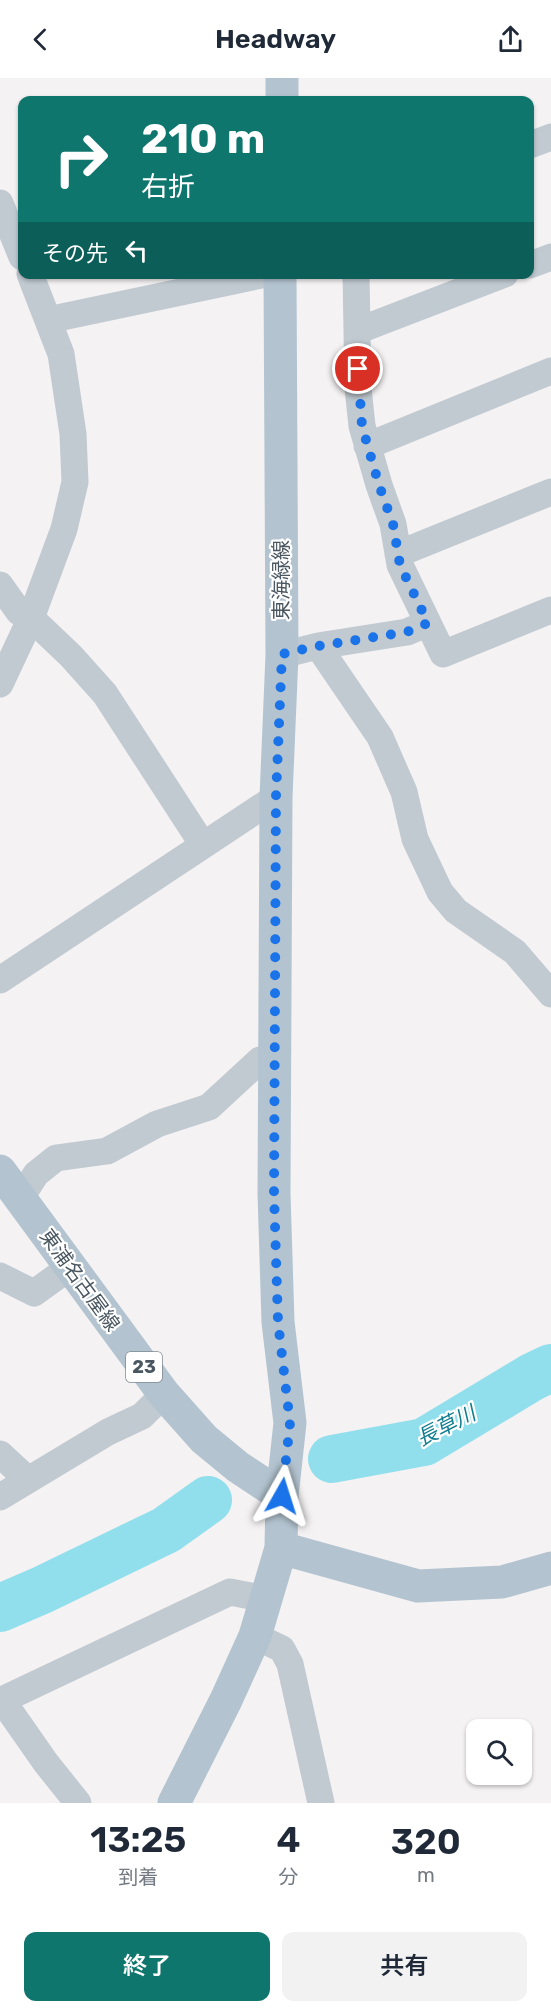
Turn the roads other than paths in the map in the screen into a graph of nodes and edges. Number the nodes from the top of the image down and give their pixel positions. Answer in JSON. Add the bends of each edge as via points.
{"nodes":[{"id":1,"x":282,"y":78,"type":"edge"},
{"id":2,"x":282,"y":96,"type":"edge"},
{"id":3,"x":551,"y":137,"type":"edge"},
{"id":4,"x":534,"y":143,"type":"edge"},
{"id":5,"x":2,"y":214,"type":"edge"},
{"id":6,"x":18,"y":248,"type":"edge"},
{"id":7,"x":551,"y":257,"type":"edge"},
{"id":8,"x":534,"y":263,"type":"edge"},
{"id":9,"x":32,"y":279,"type":"edge"},
{"id":10,"x":242,"y":279,"type":"edge"},
{"id":11,"x":280,"y":279,"type":"edge"},
{"id":12,"x":356,"y":279,"type":"edge"},
{"id":13,"x":492,"y":279,"type":"edge"},
{"id":14,"x":48,"y":320,"type":"junction"},
{"id":15,"x":357,"y":332,"type":"junction"},
{"id":16,"x":551,"y":371,"type":"edge"},
{"id":17,"x":368,"y":446,"type":"junction"},
{"id":18,"x":551,"y":492,"type":"edge"},
{"id":19,"x":398,"y":554,"type":"junction"},
{"id":20,"x":0,"y":585,"type":"edge"},
{"id":21,"x":551,"y":610,"type":"edge"},
{"id":22,"x":31,"y":618,"type":"junction"},
{"id":23,"x":428,"y":623,"type":"junction"},
{"id":24,"x":318,"y":646,"type":"junction"},
{"id":25,"x":282,"y":654,"type":"junction"},
{"id":26,"x":0,"y":684,"type":"edge"},
{"id":27,"x":276,"y":796,"type":"junction"},
{"id":28,"x":203,"y":845,"type":"junction"},
{"id":29,"x":0,"y":980,"type":"edge"},
{"id":30,"x":551,"y":994,"type":"edge"},
{"id":31,"x":275,"y":1059,"type":"junction"},
{"id":32,"x":8,"y":1183,"type":"edge"},
{"id":33,"x":70,"y":1267,"type":"junction"},
{"id":34,"x":0,"y":1276,"type":"edge"},
{"id":35,"x":164,"y":1394,"type":"junction"},
{"id":36,"x":0,"y":1454,"type":"edge"},
{"id":37,"x":28,"y":1480,"type":"junction"},
{"id":38,"x":282,"y":1496,"type":"junction"},
{"id":39,"x":0,"y":1497,"type":"edge"},
{"id":40,"x":281,"y":1548,"type":"junction"},
{"id":41,"x":551,"y":1568,"type":"edge"},
{"id":42,"x":266,"y":1599,"type":"junction"},
{"id":43,"x":255,"y":1636,"type":"junction"},
{"id":44,"x":1,"y":1700,"type":"edge"},
{"id":45,"x":78,"y":1803,"type":"edge"},
{"id":46,"x":174,"y":1803,"type":"edge"},
{"id":47,"x":321,"y":1803,"type":"edge"}],
"edges":[{"from":1,"to":2,"type":"main road"},
{"from":3,"to":4,"type":"street"},
{"from":5,"to":6,"type":"street"},
{"from":7,"to":8,"type":"street"},
{"from":9,"to":14,"type":"street"},
{"from":10,"to":14,"type":"street"},
{"from":11,"to":25,"type":"main road","name":"東海緑線"},
{"from":12,"to":15,"type":"street"},
{"from":13,"to":15,"type":"street"},
{"from":14,"to":22,"type":"street","via":[[61,354],[73,434],[75,482],[64,529]]},
{"from":15,"to":17,"type":"street","via":[[361,417]]},
{"from":16,"to":17,"type":"street"},
{"from":17,"to":19,"type":"street","via":[[393,524]]},
{"from":18,"to":19,"type":"street"},
{"from":19,"to":23,"type":"street"},
{"from":20,"to":22,"type":"street","via":[[19,612]]},
{"from":21,"to":23,"type":"street","via":[[443,654]]},
{"from":22,"to":26,"type":"street"},
{"from":22,"to":28,"type":"street","via":[[105,694]]},
{"from":23,"to":24,"type":"street","via":[[407,632]]},
{"from":24,"to":25,"type":"street"},
{"from":24,"to":30,"type":"street","via":[[380,737],[404,792],[415,839],[440,892],[456,911],[515,952]]},
{"from":25,"to":27,"type":"main road","name":"東海緑線"},
{"from":27,"to":28,"type":"street"},
{"from":27,"to":31,"type":"main road","name":"東海緑線"},
{"from":28,"to":29,"type":"street"},
{"from":31,"to":32,"type":"street","via":[[260,1060],[208,1107],[157,1124],[107,1151],[56,1158],[36,1174],[27,1188]]},
{"from":31,"to":38,"type":"main road","name":"東海緑線","via":[[278,1322],[290,1423]]},
{"from":32,"to":33,"type":"main road","name":"東浦名古屋線","number":"23"},
{"from":33,"to":34,"type":"street","via":[[34,1293]]},
{"from":33,"to":35,"type":"main road","name":"東浦名古屋線","number":"23"},
{"from":35,"to":37,"type":"street","via":[[142,1416]]},
{"from":35,"to":38,"type":"main road","name":"東浦名古屋線","number":"23","via":[[204,1439]]},
{"from":36,"to":37,"type":"street"},
{"from":37,"to":39,"type":"street"},
{"from":38,"to":40,"type":"main road"},
{"from":40,"to":41,"type":"main road","via":[[418,1586],[502,1582]]},
{"from":40,"to":42,"type":"main road"},
{"from":42,"to":43,"type":"main road"},
{"from":42,"to":44,"type":"street","via":[[230,1592]]},
{"from":43,"to":46,"type":"main road"},
{"from":43,"to":47,"type":"street","via":[[282,1649],[290,1664]]},
{"from":44,"to":45,"type":"street"}]}
